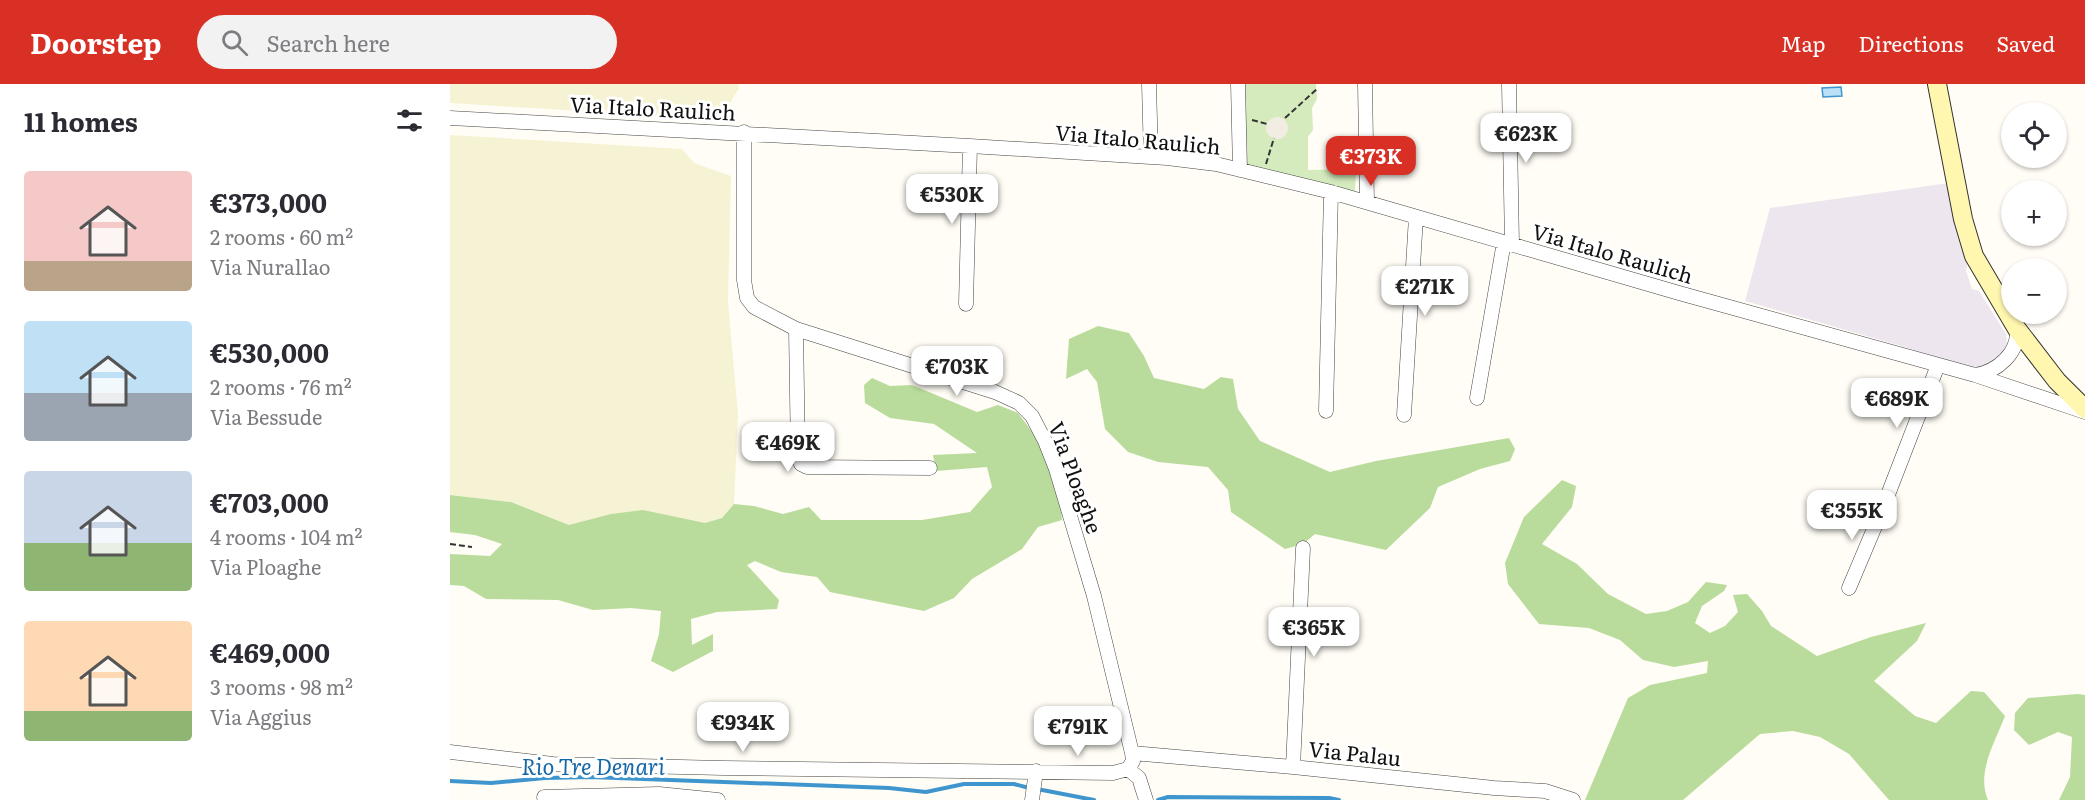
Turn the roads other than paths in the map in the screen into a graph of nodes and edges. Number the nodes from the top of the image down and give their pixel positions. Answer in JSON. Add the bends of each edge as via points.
{"nodes":[{"id":1,"x":1149,"y":84,"type":"edge"},
{"id":2,"x":1238,"y":84,"type":"edge"},
{"id":3,"x":1365,"y":84,"type":"edge"},
{"id":4,"x":1509,"y":84,"type":"edge"},
{"id":5,"x":1937,"y":84,"type":"edge"},
{"id":6,"x":450,"y":118,"type":"edge"},
{"id":7,"x":744,"y":132,"type":"junction"},
{"id":8,"x":970,"y":146,"type":"junction"},
{"id":9,"x":1151,"y":157,"type":"junction"},
{"id":10,"x":1240,"y":170,"type":"junction"},
{"id":11,"x":1331,"y":192,"type":"junction"},
{"id":12,"x":1367,"y":202,"type":"junction"},
{"id":13,"x":1416,"y":217,"type":"junction"},
{"id":14,"x":1508,"y":243,"type":"junction"},
{"id":15,"x":966,"y":304,"type":"dead end"},
{"id":16,"x":796,"y":329,"type":"junction"},
{"id":17,"x":2017,"y":329,"type":"junction"},
{"id":18,"x":1938,"y":365,"type":"junction"},
{"id":19,"x":1975,"y":375,"type":"junction"},
{"id":20,"x":1477,"y":398,"type":"dead end"},
{"id":21,"x":1326,"y":411,"type":"dead end"},
{"id":22,"x":2085,"y":411,"type":"edge"},
{"id":23,"x":1404,"y":415,"type":"dead end"},
{"id":24,"x":930,"y":468,"type":"dead end"},
{"id":25,"x":1303,"y":548,"type":"dead end"},
{"id":26,"x":1849,"y":588,"type":"dead end"},
{"id":27,"x":450,"y":752,"type":"edge"},
{"id":28,"x":1132,"y":753,"type":"junction"},
{"id":29,"x":1293,"y":767,"type":"junction"},
{"id":30,"x":1128,"y":769,"type":"junction"},
{"id":31,"x":1036,"y":771,"type":"junction"},
{"id":32,"x":543,"y":797,"type":"dead end"},
{"id":33,"x":718,"y":800,"type":"edge"},
{"id":34,"x":1032,"y":800,"type":"edge"},
{"id":35,"x":1146,"y":800,"type":"edge"},
{"id":36,"x":1573,"y":800,"type":"edge"}],
"edges":[{"from":1,"to":9,"type":"street"},
{"from":2,"to":10,"type":"street"},
{"from":3,"to":12,"type":"street"},
{"from":4,"to":14,"type":"street"},
{"from":5,"to":17,"type":"street","via":[[1970,245]]},
{"from":6,"to":7,"type":"street","name":"Via Italo Raulich"},
{"from":7,"to":8,"type":"street","name":"Via Italo Raulich"},
{"from":7,"to":16,"type":"street","name":"Via Ploaghe","via":[[746,294],[754,307]]},
{"from":8,"to":9,"type":"street","name":"Via Italo Raulich"},
{"from":8,"to":15,"type":"street"},
{"from":9,"to":10,"type":"street","name":"Via Italo Raulich"},
{"from":10,"to":11,"type":"street","name":"Via Italo Raulich"},
{"from":11,"to":12,"type":"street","name":"Via Italo Raulich"},
{"from":11,"to":21,"type":"street"},
{"from":12,"to":13,"type":"street","name":"Via Italo Raulich"},
{"from":13,"to":14,"type":"street","name":"Via Italo Raulich"},
{"from":13,"to":23,"type":"street"},
{"from":14,"to":18,"type":"street","name":"Via Italo Raulich"},
{"from":14,"to":20,"type":"street"},
{"from":16,"to":24,"type":"street","via":[[801,464]]},
{"from":16,"to":28,"type":"street","name":"Via Ploaghe","via":[[995,392],[1032,416],[1056,469],[1077,535]]},
{"from":17,"to":19,"type":"street","via":[[2016,342],[2005,360]]},
{"from":17,"to":22,"type":"street"},
{"from":18,"to":19,"type":"street","name":"Via Italo Raulich"},
{"from":18,"to":26,"type":"street"},
{"from":19,"to":22,"type":"street","name":"Via Italo Raulich"},
{"from":25,"to":29,"type":"street"},
{"from":27,"to":31,"type":"street","via":[[553,764]]},
{"from":28,"to":29,"type":"street","name":"Via Palau"},
{"from":28,"to":30,"type":"street","name":"Via Ploaghe"},
{"from":29,"to":36,"type":"street","name":"Via Palau","via":[[1545,791]]},
{"from":30,"to":31,"type":"street","via":[[1113,773]]},
{"from":30,"to":35,"type":"street","via":[[1142,784]]},
{"from":31,"to":34,"type":"street"},
{"from":32,"to":33,"type":"street","via":[[659,794]]}]}
